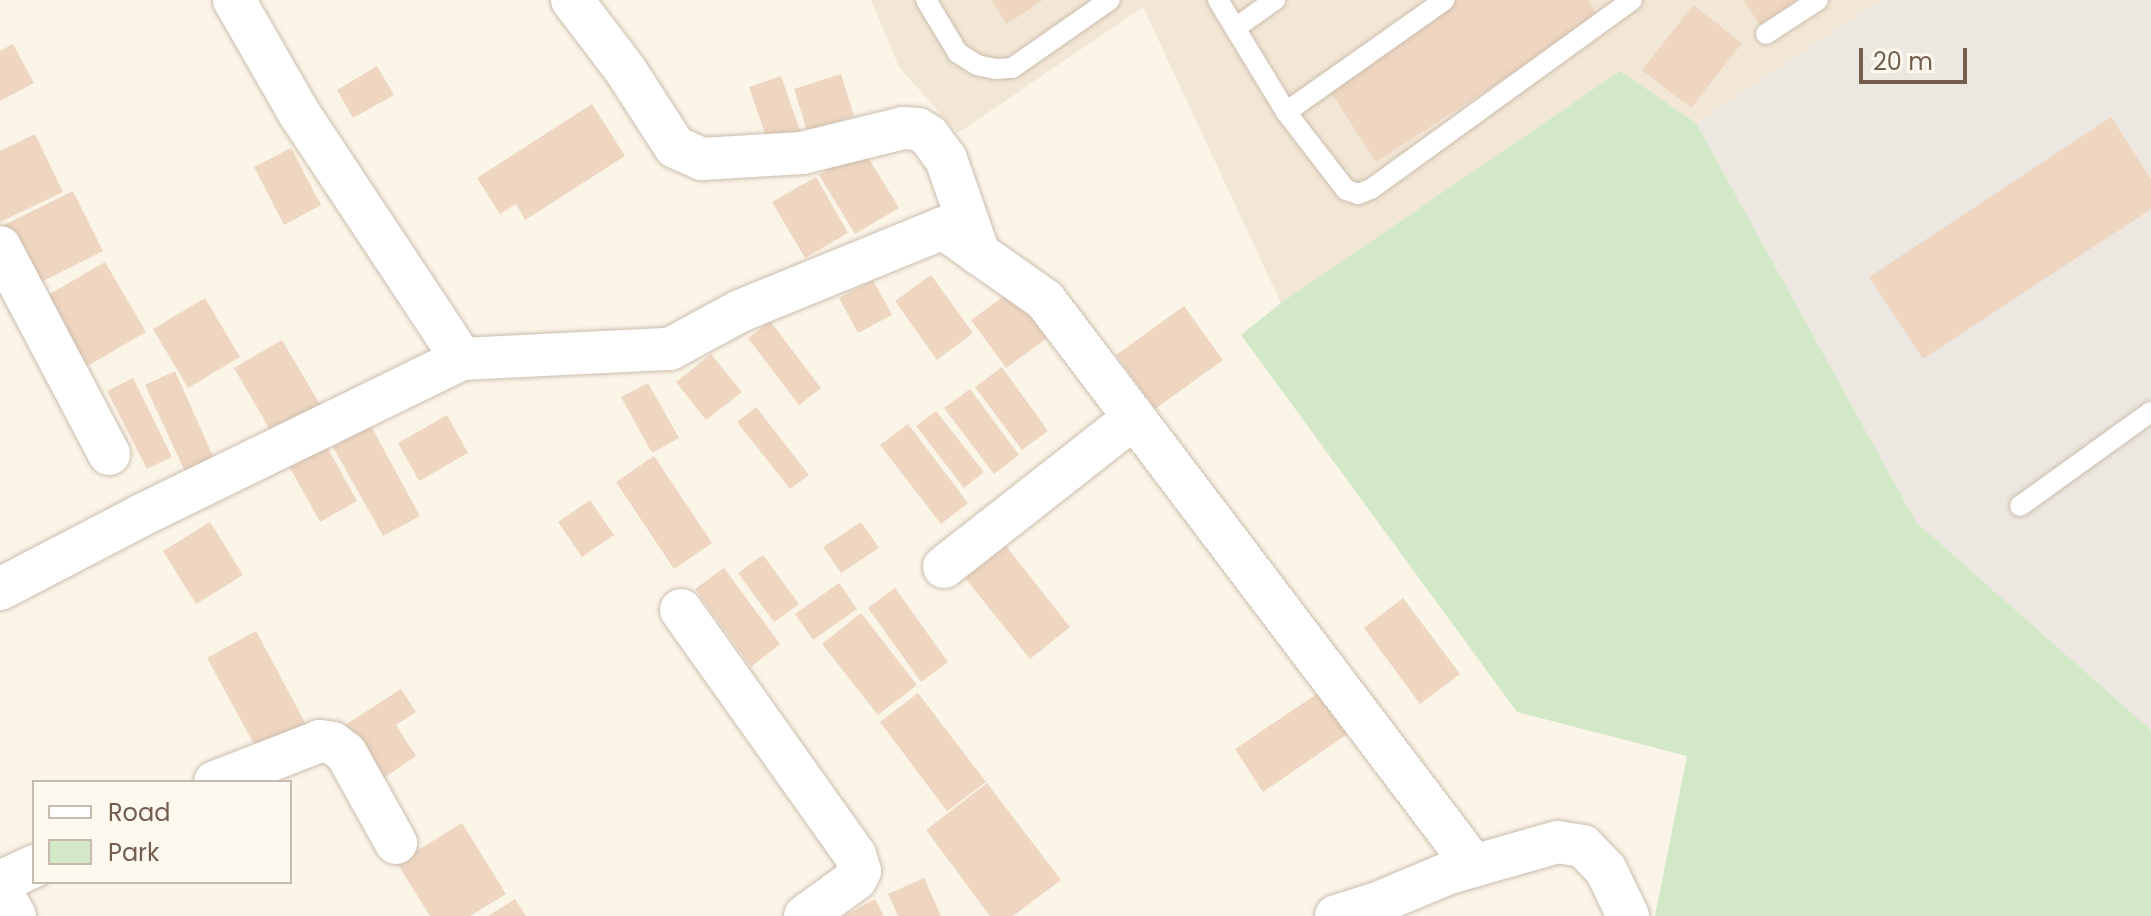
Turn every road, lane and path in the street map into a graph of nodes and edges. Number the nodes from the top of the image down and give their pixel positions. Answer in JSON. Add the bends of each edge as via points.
{"nodes":[{"id":1,"x":234,"y":0,"type":"edge"},
{"id":2,"x":572,"y":0,"type":"edge"},
{"id":3,"x":926,"y":0,"type":"edge"},
{"id":4,"x":1110,"y":0,"type":"edge"},
{"id":5,"x":1218,"y":0,"type":"edge"},
{"id":6,"x":1275,"y":0,"type":"edge"},
{"id":7,"x":1445,"y":0,"type":"edge"},
{"id":8,"x":1818,"y":0,"type":"edge"},
{"id":9,"x":1629,"y":1,"type":"edge"},
{"id":10,"x":1235,"y":28,"type":"junction"},
{"id":11,"x":1766,"y":34,"type":"dead end"},
{"id":12,"x":1286,"y":112,"type":"junction"},
{"id":13,"x":0,"y":247,"type":"edge"},
{"id":14,"x":979,"y":254,"type":"junction"},
{"id":15,"x":462,"y":359,"type":"junction"},
{"id":16,"x":2151,"y":412,"type":"edge"},
{"id":17,"x":1134,"y":418,"type":"junction"},
{"id":18,"x":109,"y":454,"type":"dead end"},
{"id":19,"x":2020,"y":506,"type":"dead end"},
{"id":20,"x":944,"y":567,"type":"dead end"},
{"id":21,"x":0,"y":589,"type":"edge"},
{"id":22,"x":681,"y":610,"type":"dead end"},
{"id":23,"x":220,"y":780,"type":"edge"},
{"id":24,"x":396,"y":843,"type":"dead end"},
{"id":25,"x":1474,"y":866,"type":"junction"},
{"id":26,"x":32,"y":867,"type":"edge"},
{"id":27,"x":0,"y":882,"type":"edge"},
{"id":28,"x":0,"y":890,"type":"edge"},
{"id":29,"x":15,"y":916,"type":"edge"},
{"id":30,"x":805,"y":916,"type":"edge"},
{"id":31,"x":1336,"y":916,"type":"edge"},
{"id":32,"x":1628,"y":916,"type":"edge"}],
"edges":[{"from":1,"to":15,"type":"street","via":[[299,113]]},
{"from":2,"to":14,"type":"street","via":[[675,147],[702,159],[802,153],[903,128],[918,129],[946,159]]},
{"from":3,"to":4,"type":"lane","via":[[958,53],[996,69],[1012,68]]},
{"from":5,"to":10,"type":"lane"},
{"from":6,"to":10,"type":"lane"},
{"from":7,"to":12,"type":"lane"},
{"from":8,"to":11,"type":"lane"},
{"from":9,"to":12,"type":"lane","via":[[1358,194],[1346,190]]},
{"from":10,"to":12,"type":"lane"},
{"from":13,"to":18,"type":"street"},
{"from":14,"to":15,"type":"street","via":[[943,228],[740,311],[670,349]]},
{"from":14,"to":17,"type":"street","via":[[1045,300]]},
{"from":15,"to":21,"type":"street"},
{"from":16,"to":19,"type":"lane"},
{"from":17,"to":20,"type":"street"},
{"from":17,"to":25,"type":"street"},
{"from":22,"to":30,"type":"street","via":[[855,855],[860,871],[856,879]]},
{"from":23,"to":24,"type":"street","via":[[320,741],[333,743],[346,753]]},
{"from":25,"to":31,"type":"street"},
{"from":25,"to":32,"type":"street","via":[[1558,842],[1583,846],[1606,870]]},
{"from":26,"to":27,"type":"street"},
{"from":28,"to":29,"type":"street"}]}
